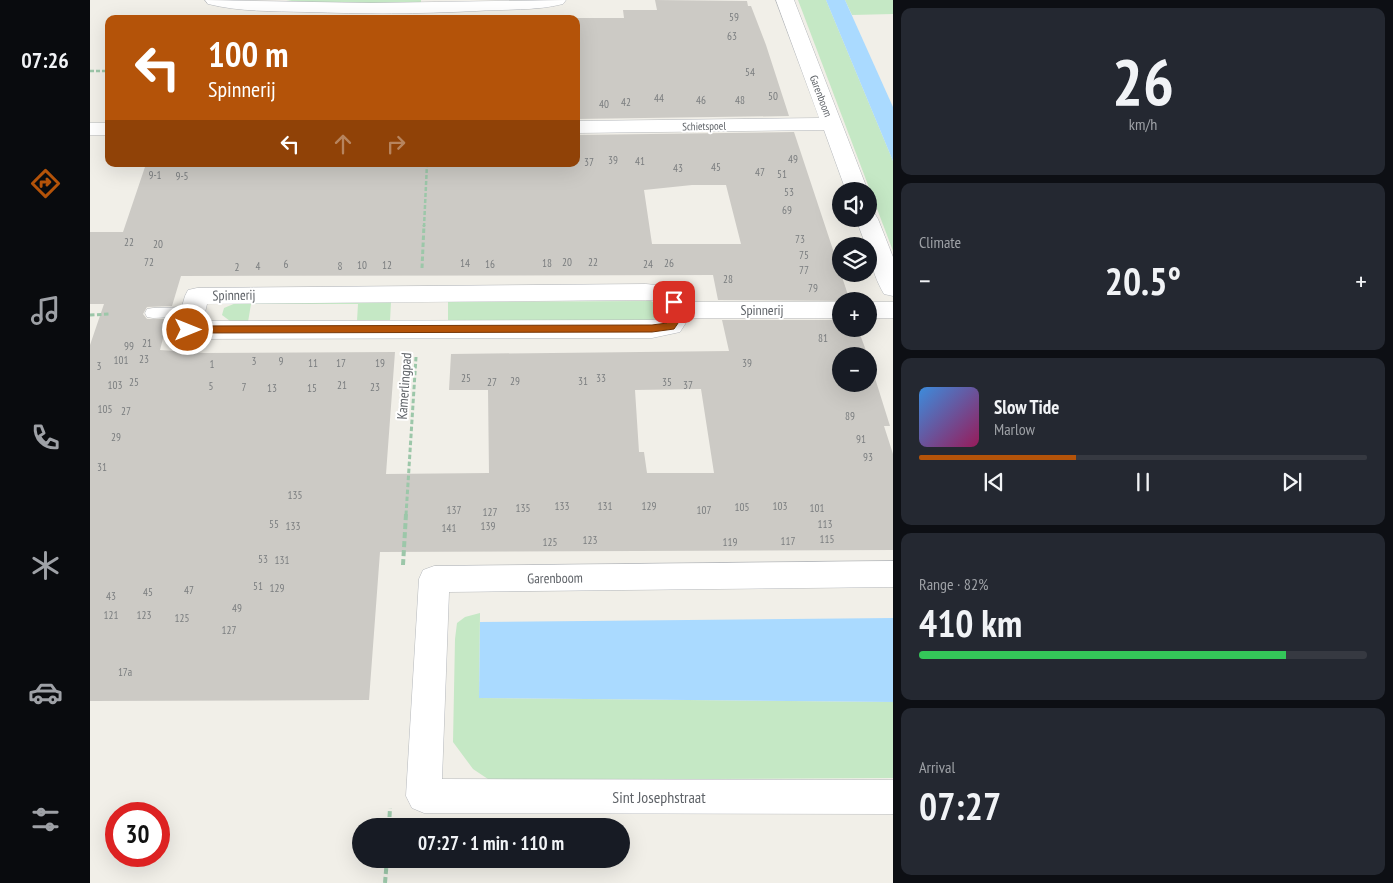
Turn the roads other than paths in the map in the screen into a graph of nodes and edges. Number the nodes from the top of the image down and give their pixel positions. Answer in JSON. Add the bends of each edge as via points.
{"nodes":[{"id":1,"x":214,"y":0,"type":"edge"},
{"id":2,"x":557,"y":0,"type":"edge"},
{"id":3,"x":785,"y":0,"type":"edge"},
{"id":4,"x":832,"y":124,"type":"junction"},
{"id":5,"x":580,"y":127,"type":"edge"},
{"id":6,"x":90,"y":129,"type":"edge"},
{"id":7,"x":105,"y":129,"type":"edge"},
{"id":8,"x":854,"y":182,"type":"edge"},
{"id":9,"x":870,"y":227,"type":"edge"},
{"id":10,"x":893,"y":288,"type":"edge"},
{"id":11,"x":682,"y":310,"type":"junction"},
{"id":12,"x":832,"y":310,"type":"edge"},
{"id":13,"x":877,"y":310,"type":"edge"},
{"id":14,"x":893,"y":310,"type":"edge"},
{"id":15,"x":192,"y":312,"type":"junction"},
{"id":16,"x":153,"y":313,"type":"dead end"},
{"id":17,"x":893,"y":574,"type":"edge"},
{"id":18,"x":424,"y":796,"type":"joint"},
{"id":19,"x":893,"y":797,"type":"edge"}],
"edges":[{"from":1,"to":2,"type":"street","via":[[326,8],[431,9]]},
{"from":3,"to":4,"type":"street","name":"Garenboom"},
{"from":4,"to":5,"type":"street","name":"Schietspoel"},
{"from":4,"to":8,"type":"street","name":"Garenboom"},
{"from":6,"to":7,"type":"street"},
{"from":9,"to":10,"type":"street"},
{"from":11,"to":12,"type":"street","name":"Spinnerij"},
{"from":11,"to":15,"type":"street","name":"Spinnerij","via":[[666,293],[646,292],[197,296]]},
{"from":11,"to":15,"type":"street","via":[[670,326],[652,329],[418,330],[188,330]]},
{"from":13,"to":14,"type":"street"},
{"from":15,"to":16,"type":"lane"},
{"from":17,"to":18,"type":"street","name":"Garenboom","via":[[434,580]]},
{"from":18,"to":19,"type":"street","name":"Sint Josephstraat"}]}
